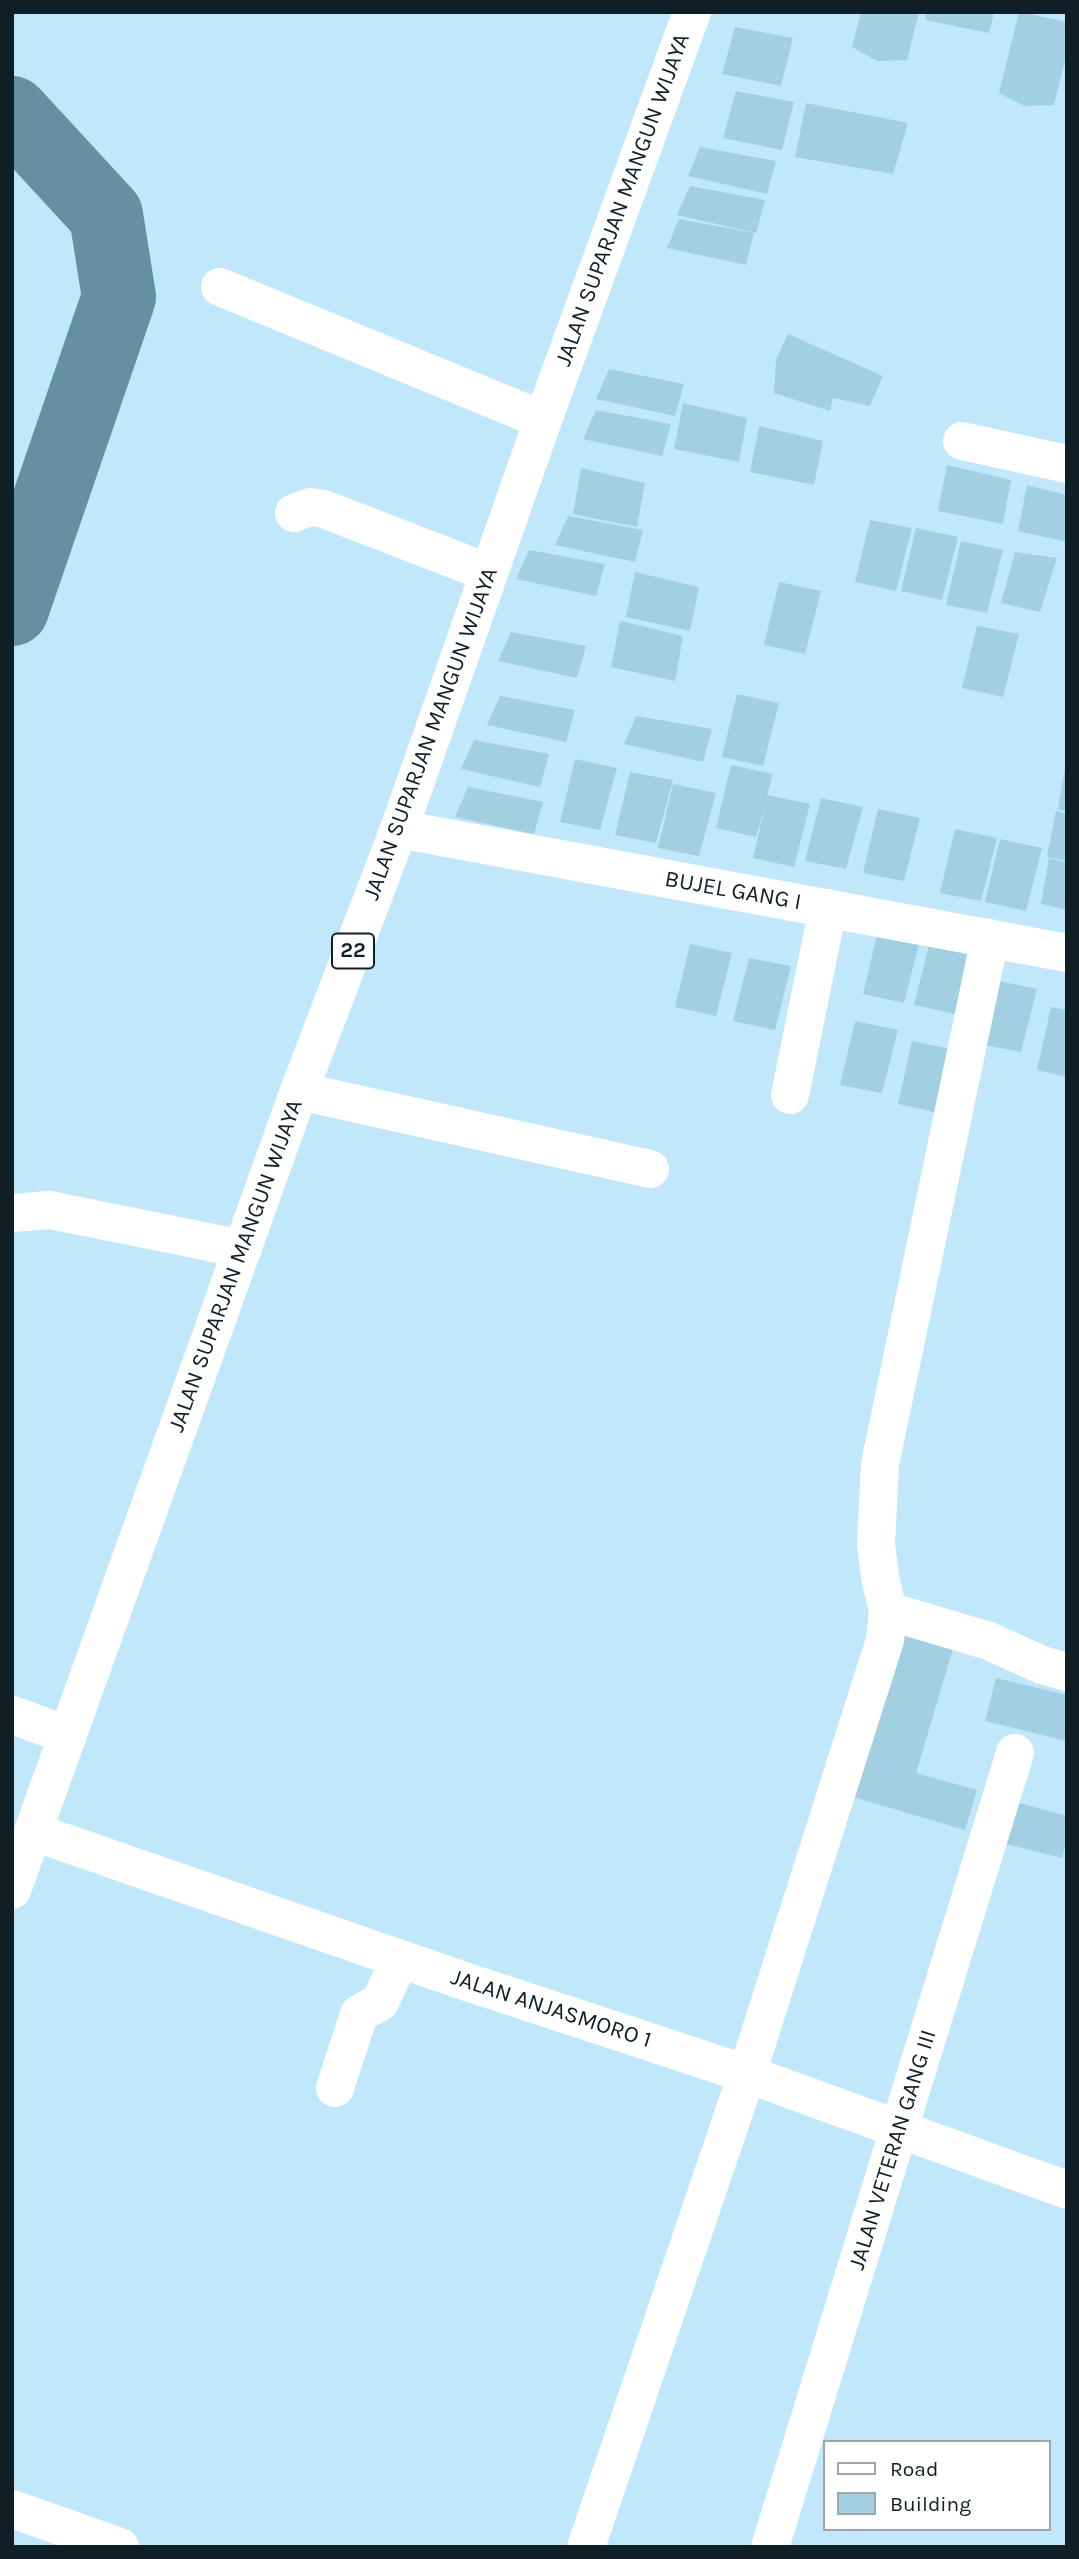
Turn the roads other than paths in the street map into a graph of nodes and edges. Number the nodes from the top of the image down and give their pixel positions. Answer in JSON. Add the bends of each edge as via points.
{"nodes":[{"id":1,"x":692,"y":12,"type":"edge"},
{"id":2,"x":220,"y":287,"type":"dead end"},
{"id":3,"x":543,"y":420,"type":"junction"},
{"id":4,"x":962,"y":441,"type":"dead end"},
{"id":5,"x":1067,"y":464,"type":"edge"},
{"id":6,"x":294,"y":513,"type":"dead end"},
{"id":7,"x":489,"y":573,"type":"junction"},
{"id":8,"x":399,"y":829,"type":"junction"},
{"id":9,"x":828,"y":908,"type":"junction"},
{"id":10,"x":990,"y":938,"type":"junction"},
{"id":11,"x":1067,"y":953,"type":"edge"},
{"id":12,"x":299,"y":1091,"type":"junction"},
{"id":13,"x":790,"y":1095,"type":"dead end"},
{"id":14,"x":650,"y":1169,"type":"dead end"},
{"id":15,"x":12,"y":1213,"type":"edge"},
{"id":16,"x":243,"y":1249,"type":"junction"},
{"id":17,"x":888,"y":1611,"type":"junction"},
{"id":18,"x":1067,"y":1672,"type":"edge"},
{"id":19,"x":12,"y":1715,"type":"edge"},
{"id":20,"x":68,"y":1735,"type":"junction"},
{"id":21,"x":1015,"y":1754,"type":"dead end"},
{"id":22,"x":34,"y":1832,"type":"junction"},
{"id":23,"x":12,"y":1889,"type":"edge"},
{"id":24,"x":400,"y":1959,"type":"junction"},
{"id":25,"x":747,"y":2074,"type":"junction"},
{"id":26,"x":335,"y":2088,"type":"dead end"},
{"id":27,"x":900,"y":2129,"type":"junction"},
{"id":28,"x":1067,"y":2190,"type":"edge"},
{"id":29,"x":12,"y":2509,"type":"edge"},
{"id":30,"x":120,"y":2547,"type":"edge"},
{"id":31,"x":586,"y":2547,"type":"edge"},
{"id":32,"x":770,"y":2547,"type":"edge"}],
"edges":[{"from":1,"to":3,"type":"main road","name":"JALAN SUPARJAN MANGUN WIJAYA","number":"22"},
{"from":2,"to":3,"type":"main road"},
{"from":3,"to":7,"type":"main road","name":"JALAN SUPARJAN MANGUN WIJAYA","number":"22"},
{"from":4,"to":5,"type":"main road"},
{"from":6,"to":7,"type":"main road","via":[[310,507],[324,509]]},
{"from":7,"to":8,"type":"main road","name":"JALAN SUPARJAN MANGUN WIJAYA","number":"22"},
{"from":8,"to":9,"type":"main road","name":"BUJEL GANG I"},
{"from":8,"to":12,"type":"main road","name":"JALAN SUPARJAN MANGUN WIJAYA","number":"22"},
{"from":9,"to":10,"type":"main road","name":"BUJEL GANG I"},
{"from":9,"to":13,"type":"main road"},
{"from":10,"to":11,"type":"main road","name":"BUJEL GANG I"},
{"from":10,"to":17,"type":"main road","via":[[880,1464],[876,1544]]},
{"from":12,"to":14,"type":"main road"},
{"from":12,"to":16,"type":"main road","name":"JALAN SUPARJAN MANGUN WIJAYA","number":"22"},
{"from":15,"to":16,"type":"main road","via":[[50,1210]]},
{"from":16,"to":20,"type":"main road","name":"JALAN SUPARJAN MANGUN WIJAYA","number":"22"},
{"from":17,"to":18,"type":"main road","via":[[989,1641]]},
{"from":17,"to":25,"type":"main road","via":[[885,1640]]},
{"from":19,"to":20,"type":"main road"},
{"from":20,"to":22,"type":"main road","name":"JALAN SUPARJAN MANGUN WIJAYA","number":"22"},
{"from":21,"to":27,"type":"main road","name":"JALAN VETERAN GANG III"},
{"from":22,"to":23,"type":"main road","name":"JALAN SUPARJAN MANGUN WIJAYA","number":"22"},
{"from":22,"to":24,"type":"main road","name":"JALAN ANJASMORO 1"},
{"from":24,"to":25,"type":"main road","name":"JALAN ANJASMORO 1"},
{"from":24,"to":26,"type":"main road","via":[[380,2002],[359,2014]]},
{"from":25,"to":27,"type":"main road","name":"JALAN ANJASMORO 1"},
{"from":25,"to":31,"type":"main road"},
{"from":27,"to":28,"type":"main road","name":"JALAN ANJASMORO 1"},
{"from":27,"to":32,"type":"main road","name":"JALAN VETERAN GANG III"},
{"from":29,"to":30,"type":"main road"}]}
